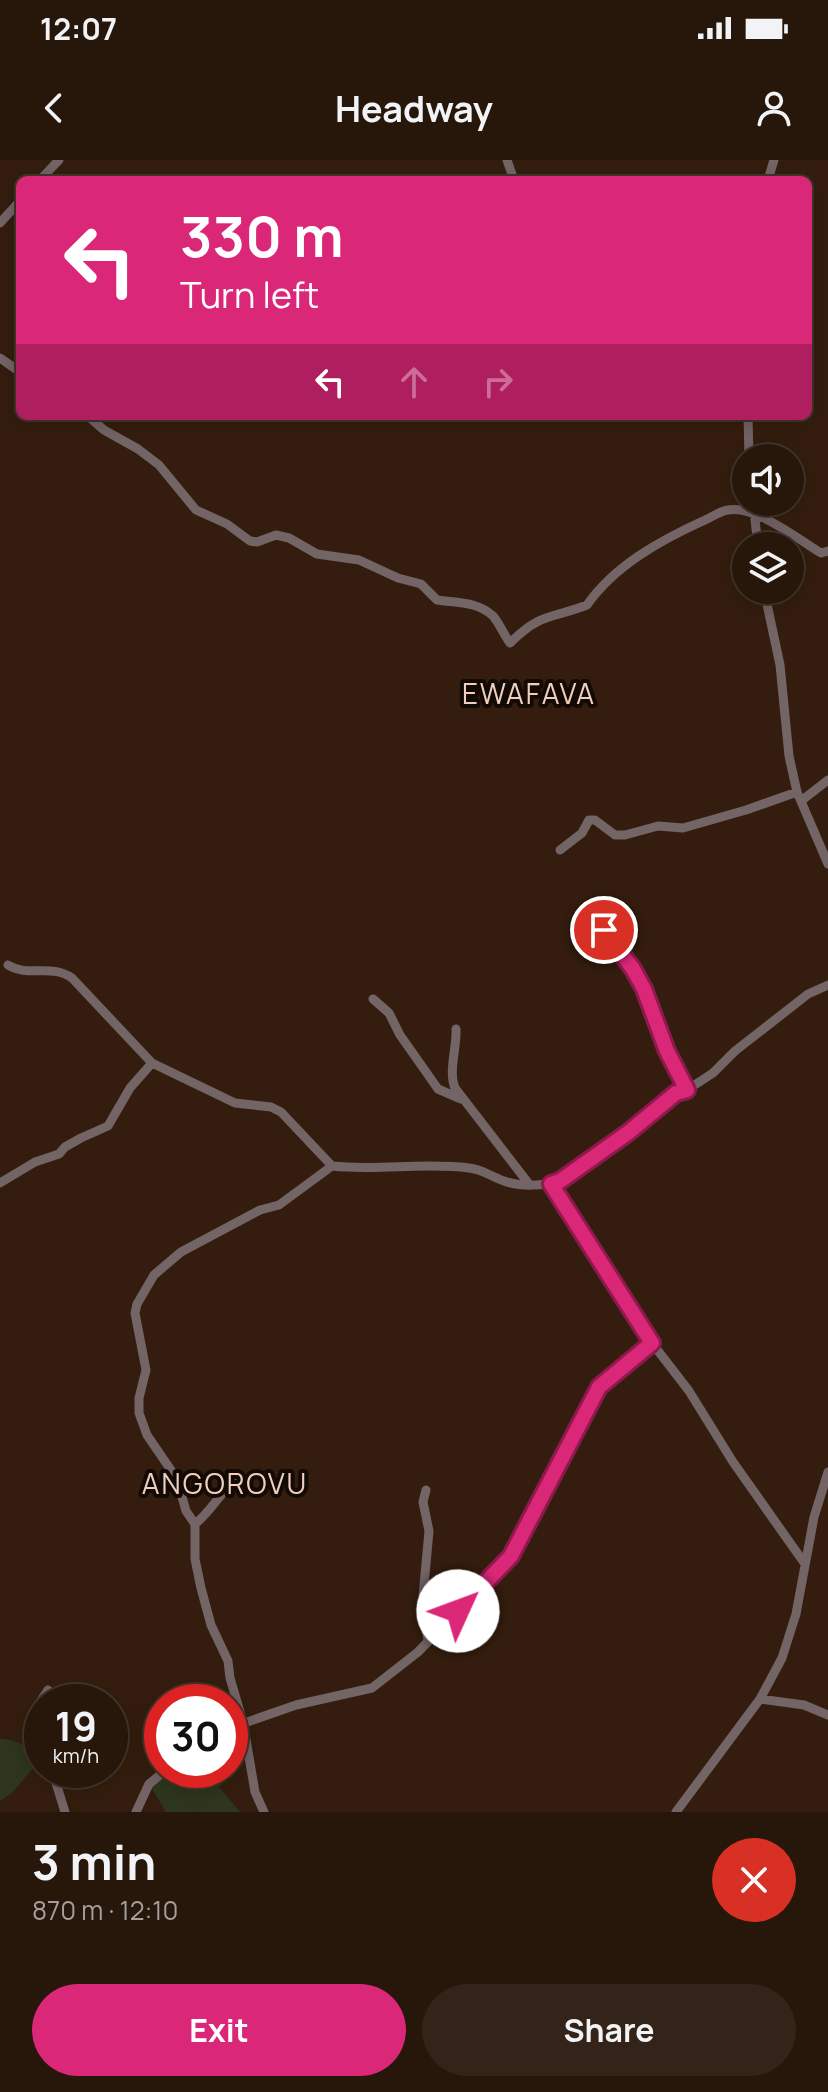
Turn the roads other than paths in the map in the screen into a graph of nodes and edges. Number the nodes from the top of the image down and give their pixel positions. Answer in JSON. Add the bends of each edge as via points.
{"nodes":[{"id":1,"x":59,"y":160,"type":"edge"},
{"id":2,"x":44,"y":176,"type":"edge"},
{"id":3,"x":16,"y":205,"type":"edge"},
{"id":4,"x":0,"y":223,"type":"edge"},
{"id":5,"x":93,"y":420,"type":"edge"},
{"id":6,"x":748,"y":420,"type":"edge"},
{"id":7,"x":749,"y":444,"type":"edge"},
{"id":8,"x":732,"y":511,"type":"edge"},
{"id":9,"x":757,"y":516,"type":"edge"},
{"id":10,"x":828,"y":551,"type":"edge"},
{"id":11,"x":767,"y":604,"type":"edge"},
{"id":12,"x":828,"y":780,"type":"edge"},
{"id":13,"x":799,"y":797,"type":"junction"},
{"id":14,"x":560,"y":850,"type":"dead end"},
{"id":15,"x":828,"y":864,"type":"edge"},
{"id":16,"x":596,"y":922,"type":"dead end"},
{"id":17,"x":8,"y":965,"type":"dead end"},
{"id":18,"x":828,"y":985,"type":"edge"},
{"id":19,"x":373,"y":999,"type":"dead end"},
{"id":20,"x":456,"y":1029,"type":"dead end"},
{"id":21,"x":152,"y":1063,"type":"junction"},
{"id":22,"x":687,"y":1090,"type":"junction"},
{"id":23,"x":461,"y":1099,"type":"junction"},
{"id":24,"x":332,"y":1166,"type":"junction"},
{"id":25,"x":0,"y":1183,"type":"edge"},
{"id":26,"x":529,"y":1184,"type":"junction"},
{"id":27,"x":551,"y":1184,"type":"junction"},
{"id":28,"x":652,"y":1343,"type":"junction"},
{"id":29,"x":828,"y":1472,"type":"edge"},
{"id":30,"x":233,"y":1482,"type":"dead end"},
{"id":31,"x":426,"y":1490,"type":"dead end"},
{"id":32,"x":195,"y":1524,"type":"junction"},
{"id":33,"x":805,"y":1564,"type":"junction"},
{"id":34,"x":428,"y":1642,"type":"junction"},
{"id":35,"x":232,"y":1684,"type":"edge"},
{"id":36,"x":760,"y":1699,"type":"junction"},
{"id":37,"x":828,"y":1715,"type":"edge"},
{"id":38,"x":248,"y":1721,"type":"edge"},
{"id":39,"x":248,"y":1751,"type":"edge"},
{"id":40,"x":58,"y":1788,"type":"edge"},
{"id":41,"x":147,"y":1788,"type":"edge"},
{"id":42,"x":65,"y":1812,"type":"edge"},
{"id":43,"x":136,"y":1812,"type":"edge"},
{"id":44,"x":264,"y":1812,"type":"edge"},
{"id":45,"x":676,"y":1812,"type":"edge"}],
"edges":[{"from":1,"to":2,"type":"street"},
{"from":3,"to":4,"type":"street"},
{"from":5,"to":8,"type":"street","via":[[159,465],[196,510],[250,541],[276,535],[317,554],[359,560],[425,587],[437,600],[483,610],[510,643],[528,625],[587,605],[619,570],[666,539]]},
{"from":6,"to":7,"type":"street"},
{"from":9,"to":10,"type":"street","via":[[821,553]]},
{"from":11,"to":13,"type":"street"},
{"from":12,"to":13,"type":"street"},
{"from":13,"to":14,"type":"street","via":[[683,828],[658,826],[625,835],[589,820],[582,833]]},
{"from":13,"to":15,"type":"street"},
{"from":16,"to":22,"type":"street","via":[[639,979]]},
{"from":17,"to":21,"type":"street","via":[[26,972],[58,970],[72,978]]},
{"from":18,"to":22,"type":"street","via":[[808,994]]},
{"from":19,"to":23,"type":"street","via":[[389,1013],[438,1089]]},
{"from":20,"to":23,"type":"street","via":[[452,1081]]},
{"from":21,"to":24,"type":"street","via":[[235,1103],[281,1112]]},
{"from":21,"to":25,"type":"street","via":[[108,1126]]},
{"from":22,"to":27,"type":"street"},
{"from":23,"to":26,"type":"street"},
{"from":24,"to":26,"type":"street","via":[[470,1168],[508,1183]]},
{"from":24,"to":32,"type":"street","via":[[279,1205],[181,1252],[154,1275],[137,1304],[146,1370],[139,1413],[147,1435],[177,1479]]},
{"from":26,"to":27,"type":"street"},
{"from":27,"to":28,"type":"street"},
{"from":28,"to":33,"type":"street"},
{"from":28,"to":34,"type":"street","via":[[599,1387],[511,1556]]},
{"from":29,"to":33,"type":"street"},
{"from":30,"to":32,"type":"street"},
{"from":31,"to":34,"type":"street","via":[[429,1531],[423,1596]]},
{"from":32,"to":35,"type":"street","via":[[201,1588]]},
{"from":33,"to":36,"type":"street","via":[[782,1658]]},
{"from":34,"to":38,"type":"street","via":[[372,1688]]},
{"from":36,"to":37,"type":"street","via":[[804,1705]]},
{"from":36,"to":45,"type":"street"},
{"from":39,"to":44,"type":"street"},
{"from":40,"to":42,"type":"street"},
{"from":41,"to":43,"type":"street"}]}
